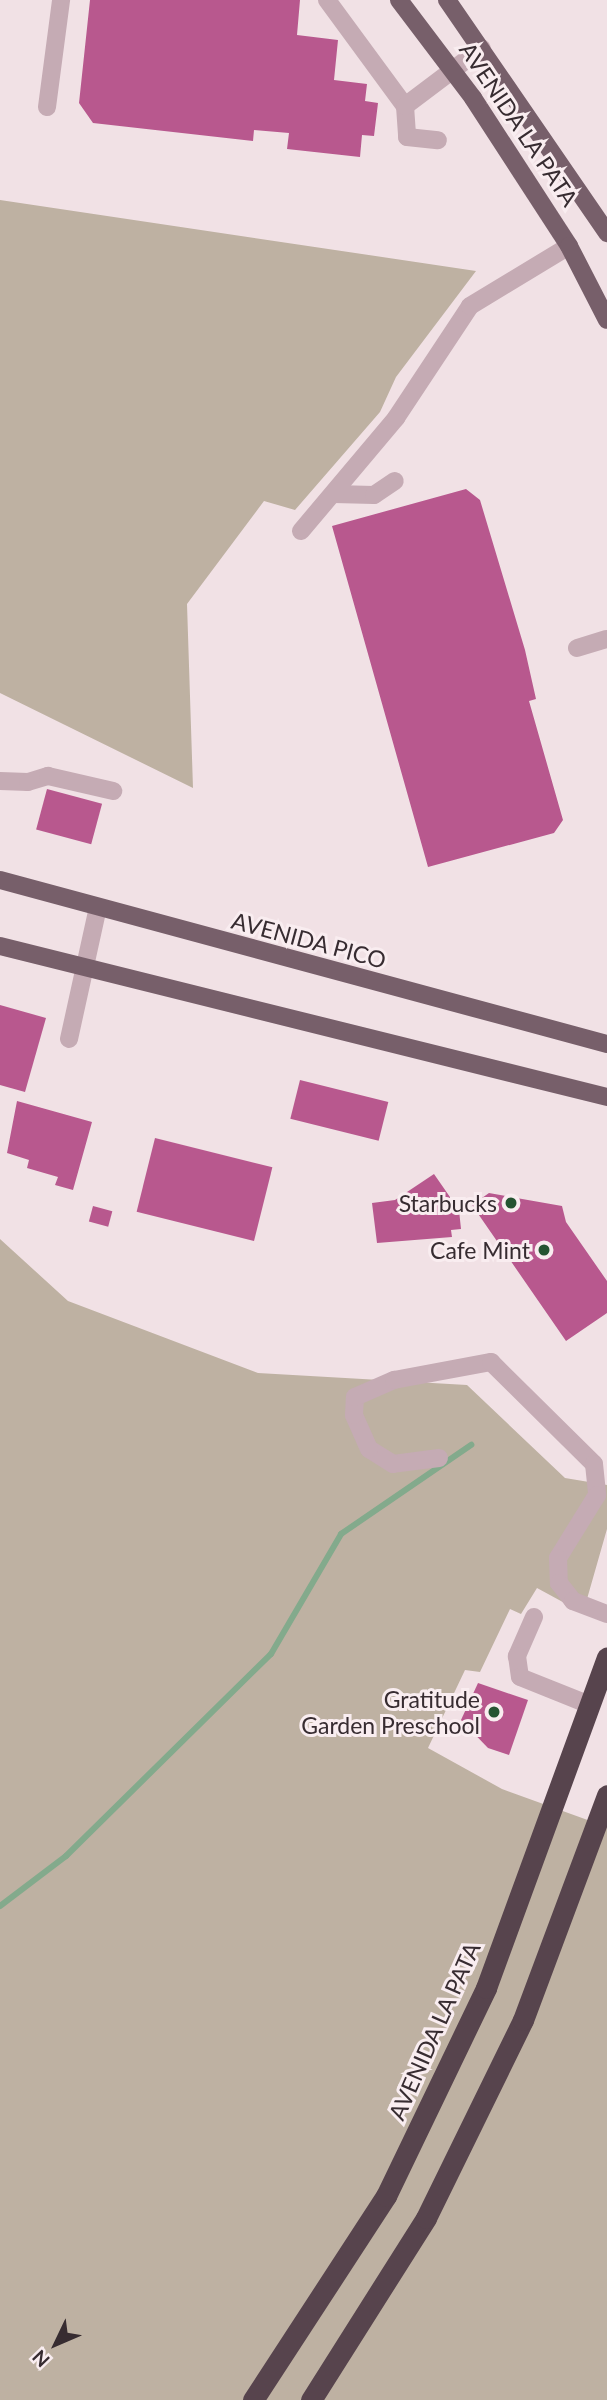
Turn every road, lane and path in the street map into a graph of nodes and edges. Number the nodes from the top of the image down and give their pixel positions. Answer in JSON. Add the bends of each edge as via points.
{"nodes":[{"id":1,"x":61,"y":0,"type":"edge"},
{"id":2,"x":327,"y":0,"type":"edge"},
{"id":3,"x":399,"y":0,"type":"edge"},
{"id":4,"x":447,"y":0,"type":"edge"},
{"id":5,"x":482,"y":47,"type":"junction"},
{"id":6,"x":453,"y":71,"type":"junction"},
{"id":7,"x":405,"y":106,"type":"junction"},
{"id":8,"x":47,"y":107,"type":"dead end"},
{"id":9,"x":438,"y":140,"type":"dead end"},
{"id":10,"x":607,"y":233,"type":"edge"},
{"id":11,"x":569,"y":246,"type":"junction"},
{"id":12,"x":607,"y":320,"type":"edge"},
{"id":13,"x":395,"y":481,"type":"dead end"},
{"id":14,"x":334,"y":494,"type":"junction"},
{"id":15,"x":301,"y":531,"type":"dead end"},
{"id":16,"x":607,"y":639,"type":"edge"},
{"id":17,"x":577,"y":648,"type":"dead end"},
{"id":18,"x":0,"y":780,"type":"edge"},
{"id":19,"x":113,"y":791,"type":"dead end"},
{"id":20,"x":0,"y":880,"type":"edge"},
{"id":21,"x":98,"y":907,"type":"junction"},
{"id":22,"x":0,"y":946,"type":"edge"},
{"id":23,"x":85,"y":967,"type":"junction"},
{"id":24,"x":69,"y":1039,"type":"dead end"},
{"id":25,"x":607,"y":1044,"type":"edge"},
{"id":26,"x":607,"y":1097,"type":"edge"},
{"id":27,"x":439,"y":1458,"type":"dead end"},
{"id":28,"x":607,"y":1614,"type":"edge"},
{"id":29,"x":534,"y":1617,"type":"dead end"},
{"id":30,"x":607,"y":1657,"type":"edge"},
{"id":31,"x":590,"y":1705,"type":"junction"},
{"id":32,"x":607,"y":1795,"type":"edge"},
{"id":33,"x":253,"y":2400,"type":"edge"},
{"id":34,"x":311,"y":2400,"type":"edge"}],
"edges":[{"from":1,"to":8,"type":"lane"},
{"from":2,"to":7,"type":"lane"},
{"from":3,"to":6,"type":"main road","name":"AVENIDA LA PATA"},
{"from":4,"to":5,"type":"main road","name":"AVENIDA LA PATA"},
{"from":5,"to":6,"type":"lane"},
{"from":5,"to":10,"type":"main road","name":"AVENIDA LA PATA"},
{"from":6,"to":7,"type":"lane"},
{"from":6,"to":11,"type":"main road","name":"AVENIDA LA PATA"},
{"from":7,"to":9,"type":"lane","via":[[407,137]]},
{"from":11,"to":12,"type":"main road","name":"AVENIDA LA PATA"},
{"from":11,"to":14,"type":"lane","via":[[470,306],[396,418]]},
{"from":13,"to":14,"type":"lane","via":[[374,495]]},
{"from":14,"to":15,"type":"lane"},
{"from":16,"to":17,"type":"lane"},
{"from":18,"to":19,"type":"lane","via":[[28,782],[48,776]]},
{"from":20,"to":21,"type":"main road","name":"AVENIDA PICO"},
{"from":21,"to":23,"type":"lane"},
{"from":21,"to":25,"type":"main road","name":"AVENIDA PICO"},
{"from":22,"to":23,"type":"main road"},
{"from":23,"to":24,"type":"lane"},
{"from":23,"to":26,"type":"main road"},
{"from":27,"to":28,"type":"lane","via":[[393,1464],[369,1449],[354,1415],[355,1397],[394,1380],[491,1362],[594,1464],[597,1495],[558,1558],[559,1583],[573,1601]]},
{"from":29,"to":31,"type":"lane","via":[[517,1657],[520,1677]]},
{"from":30,"to":31,"type":"highway","name":"AVENIDA LA PATA"},
{"from":31,"to":33,"type":"highway","name":"AVENIDA LA PATA","via":[[486,1988],[398,2172]]},
{"from":32,"to":34,"type":"highway","via":[[523,2020],[426,2218]]}]}
